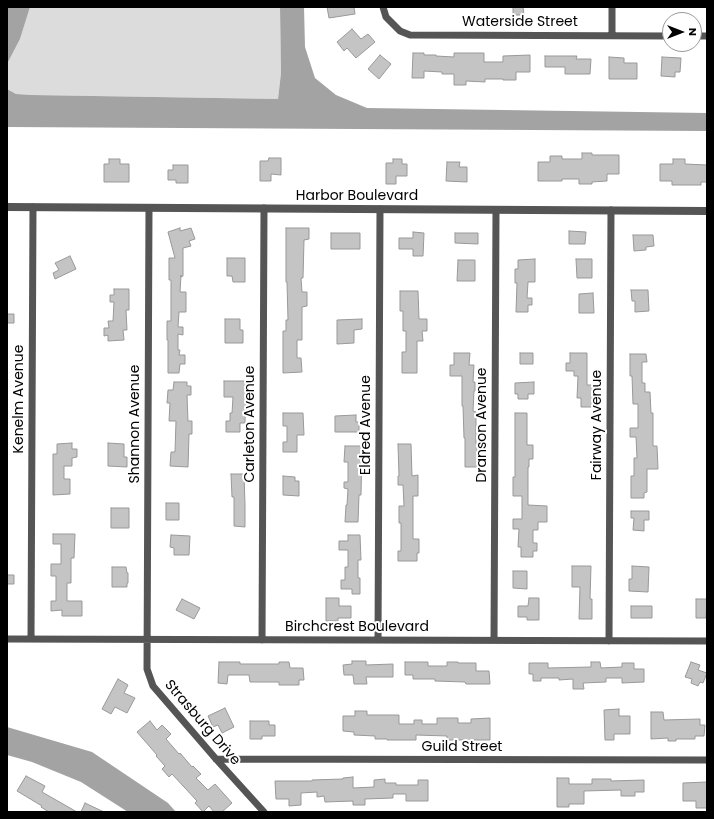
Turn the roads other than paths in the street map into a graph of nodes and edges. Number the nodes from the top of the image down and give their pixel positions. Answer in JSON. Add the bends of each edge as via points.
{"nodes":[{"id":1,"x":383,"y":7,"type":"edge"},
{"id":2,"x":612,"y":7,"type":"edge"},
{"id":3,"x":612,"y":36,"type":"junction"},
{"id":4,"x":662,"y":36,"type":"edge"},
{"id":5,"x":7,"y":207,"type":"edge"},
{"id":6,"x":33,"y":207,"type":"junction"},
{"id":7,"x":149,"y":208,"type":"junction"},
{"id":8,"x":264,"y":208,"type":"junction"},
{"id":9,"x":380,"y":209,"type":"junction"},
{"id":10,"x":496,"y":210,"type":"junction"},
{"id":11,"x":611,"y":210,"type":"junction"},
{"id":12,"x":707,"y":211,"type":"edge"},
{"id":13,"x":7,"y":639,"type":"edge"},
{"id":14,"x":31,"y":639,"type":"junction"},
{"id":15,"x":147,"y":640,"type":"junction"},
{"id":16,"x":262,"y":640,"type":"junction"},
{"id":17,"x":378,"y":640,"type":"junction"},
{"id":18,"x":494,"y":640,"type":"junction"},
{"id":19,"x":609,"y":641,"type":"junction"},
{"id":20,"x":707,"y":641,"type":"edge"},
{"id":21,"x":216,"y":759,"type":"junction"},
{"id":22,"x":707,"y":760,"type":"edge"},
{"id":23,"x":264,"y":812,"type":"edge"}],
"edges":[{"from":1,"to":3,"type":"street","name":"Waterside Street","via":[[386,16],[400,31],[410,35]]},
{"from":2,"to":3,"type":"street"},
{"from":3,"to":4,"type":"street","name":"Waterside Street"},
{"from":5,"to":6,"type":"street","name":"Harbor Boulevard"},
{"from":6,"to":7,"type":"street","name":"Harbor Boulevard"},
{"from":6,"to":14,"type":"street","name":"Kenelm Avenue"},
{"from":7,"to":8,"type":"street","name":"Harbor Boulevard"},
{"from":7,"to":15,"type":"street","name":"Shannon Avenue"},
{"from":8,"to":9,"type":"street","name":"Harbor Boulevard"},
{"from":8,"to":16,"type":"street","name":"Carleton Avenue"},
{"from":9,"to":10,"type":"street","name":"Harbor Boulevard"},
{"from":9,"to":17,"type":"street","name":"Eldred Avenue"},
{"from":10,"to":11,"type":"street","name":"Harbor Boulevard"},
{"from":10,"to":18,"type":"street","name":"Dranson Avenue"},
{"from":11,"to":12,"type":"street","name":"Harbor Boulevard"},
{"from":11,"to":19,"type":"street","name":"Fairway Avenue"},
{"from":13,"to":14,"type":"street","name":"Birchcrest Boulevard"},
{"from":14,"to":15,"type":"street","name":"Birchcrest Boulevard"},
{"from":15,"to":16,"type":"street","name":"Birchcrest Boulevard"},
{"from":15,"to":21,"type":"street","name":"Strasburg Drive","via":[[147,669],[153,686]]},
{"from":16,"to":17,"type":"street","name":"Birchcrest Boulevard"},
{"from":17,"to":18,"type":"street","name":"Birchcrest Boulevard"},
{"from":18,"to":19,"type":"street","name":"Birchcrest Boulevard"},
{"from":19,"to":20,"type":"street","name":"Birchcrest Boulevard"},
{"from":21,"to":22,"type":"street","name":"Guild Street"},
{"from":21,"to":23,"type":"street","name":"Strasburg Drive"}]}
